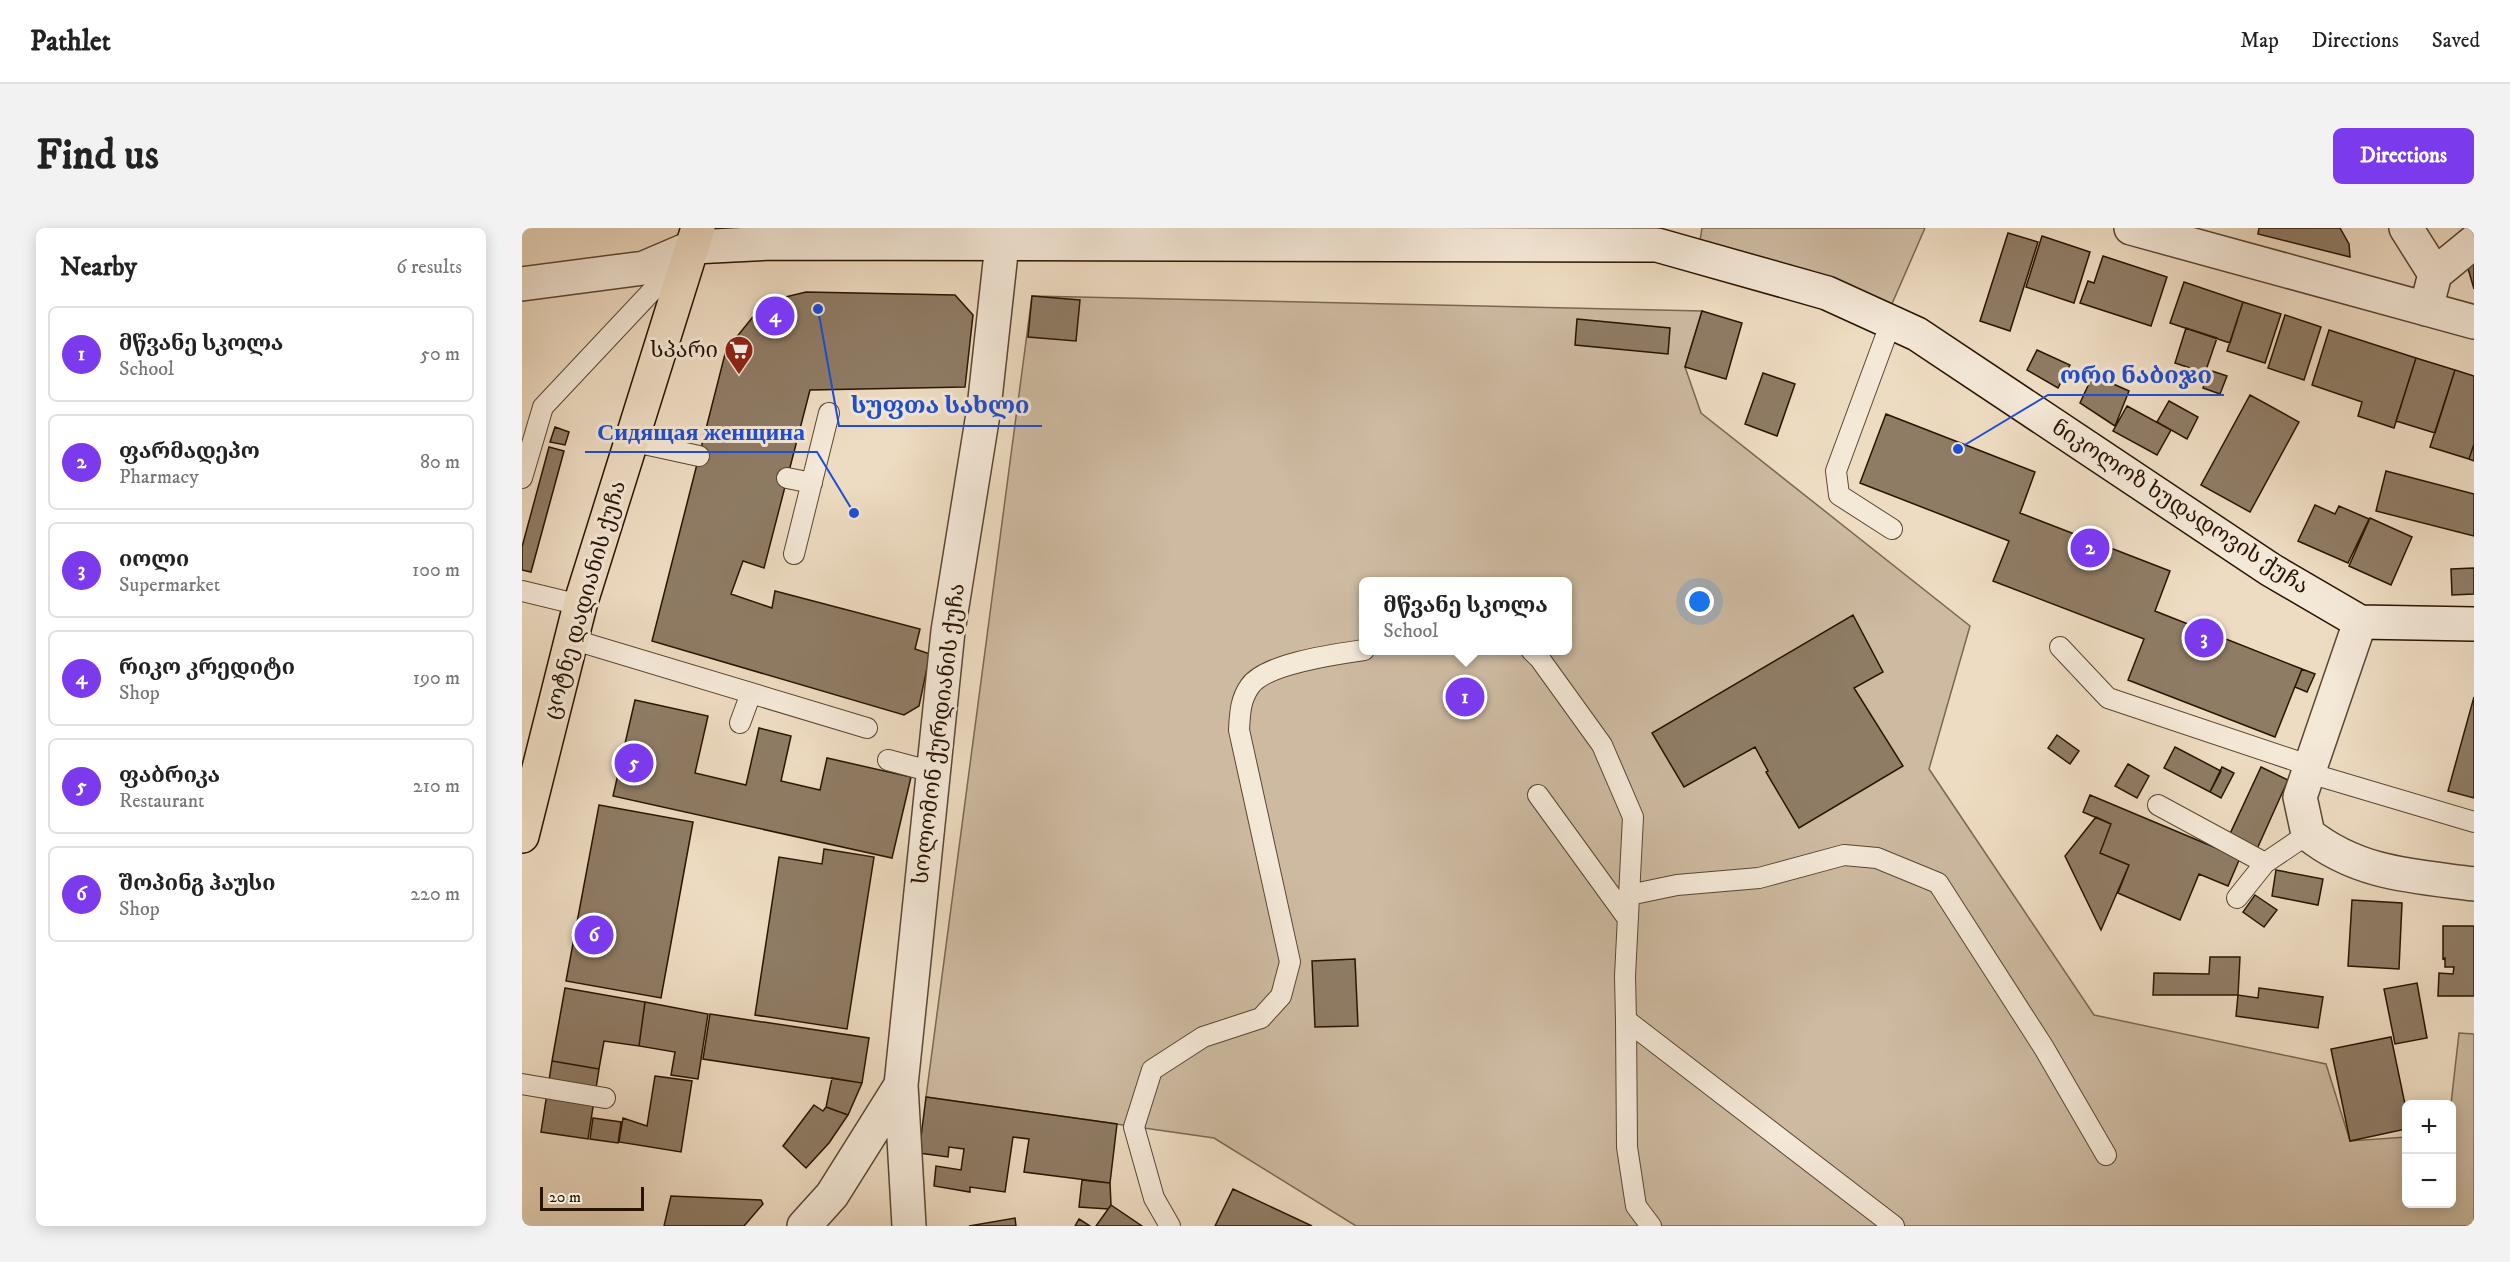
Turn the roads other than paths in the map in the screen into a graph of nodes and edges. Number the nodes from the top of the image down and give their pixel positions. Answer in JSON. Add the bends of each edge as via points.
{"nodes":[{"id":1,"x":2131,"y":228,"type":"edge"},
{"id":2,"x":2406,"y":228,"type":"edge"},
{"id":3,"x":696,"y":237,"type":"edge"},
{"id":4,"x":1188,"y":237,"type":"edge"},
{"id":5,"x":2474,"y":242,"type":"edge"},
{"id":6,"x":1002,"y":244,"type":"junction"},
{"id":7,"x":2435,"y":274,"type":"junction"},
{"id":8,"x":522,"y":284,"type":"edge"},
{"id":9,"x":2426,"y":309,"type":"junction"},
{"id":10,"x":1891,"y":322,"type":"junction"},
{"id":11,"x":2474,"y":322,"type":"edge"},
{"id":12,"x":829,"y":413,"type":"dead end"},
{"id":13,"x":630,"y":441,"type":"junction"},
{"id":14,"x":699,"y":456,"type":"dead end"},
{"id":15,"x":522,"y":478,"type":"edge"},
{"id":16,"x":787,"y":478,"type":"dead end"},
{"id":17,"x":812,"y":483,"type":"junction"},
{"id":18,"x":1892,"y":529,"type":"dead end"},
{"id":19,"x":794,"y":554,"type":"dead end"},
{"id":20,"x":522,"y":591,"type":"edge"},
{"id":21,"x":580,"y":605,"type":"junction"},
{"id":22,"x":2360,"y":622,"type":"junction"},
{"id":23,"x":2474,"y":624,"type":"edge"},
{"id":24,"x":571,"y":639,"type":"junction"},
{"id":25,"x":2060,"y":646,"type":"dead end"},
{"id":26,"x":1359,"y":652,"type":"edge"},
{"id":27,"x":1535,"y":655,"type":"edge"},
{"id":28,"x":751,"y":693,"type":"junction"},
{"id":29,"x":740,"y":723,"type":"dead end"},
{"id":30,"x":867,"y":728,"type":"dead end"},
{"id":31,"x":888,"y":760,"type":"dead end"},
{"id":32,"x":2310,"y":770,"type":"junction"},
{"id":33,"x":933,"y":772,"type":"junction"},
{"id":34,"x":1538,"y":795,"type":"dead end"},
{"id":35,"x":2158,"y":805,"type":"dead end"},
{"id":36,"x":2474,"y":822,"type":"edge"},
{"id":37,"x":2308,"y":834,"type":"junction"},
{"id":38,"x":522,"y":836,"type":"edge"},
{"id":39,"x":2265,"y":863,"type":"junction"},
{"id":40,"x":2474,"y":884,"type":"edge"},
{"id":41,"x":1629,"y":895,"type":"junction"},
{"id":42,"x":2236,"y":898,"type":"dead end"},
{"id":43,"x":1628,"y":919,"type":"junction"},
{"id":44,"x":1626,"y":1020,"type":"junction"},
{"id":45,"x":522,"y":1084,"type":"edge"},
{"id":46,"x":901,"y":1085,"type":"junction"},
{"id":47,"x":604,"y":1098,"type":"dead end"},
{"id":48,"x":2106,"y":1155,"type":"dead end"},
{"id":49,"x":804,"y":1226,"type":"edge"},
{"id":50,"x":909,"y":1226,"type":"edge"},
{"id":51,"x":1170,"y":1226,"type":"edge"},
{"id":52,"x":1651,"y":1226,"type":"edge"},
{"id":53,"x":1894,"y":1226,"type":"edge"}],
"edges":[{"from":1,"to":9,"type":"street"},
{"from":2,"to":7,"type":"street"},
{"from":3,"to":6,"type":"street","name":"ნიკოლოზ ხუდადოვის ქუჩა","via":[[771,243]]},
{"from":3,"to":8,"type":"street","name":"ნიკოლოზ ხუდადოვის ქუჩა","via":[[644,268]]},
{"from":3,"to":13,"type":"main road","name":"ცოტნე დადიანის ქუჩა"},
{"from":3,"to":15,"type":"lane","via":[[543,407]]},
{"from":4,"to":6,"type":"street","name":"ნიკოლოზ ხუდადოვის ქუჩა"},
{"from":4,"to":10,"type":"street","name":"ნიკოლოზ ხუდადოვის ქუჩა","via":[[1657,245],[1827,293]]},
{"from":5,"to":7,"type":"street"},
{"from":6,"to":33,"type":"street","name":"სოლომონ ქურდიანის ქუჩა","via":[[984,408],[948,631]]},
{"from":7,"to":9,"type":"street"},
{"from":9,"to":11,"type":"street"},
{"from":10,"to":18,"type":"lane","via":[[1836,471],[1839,495]]},
{"from":10,"to":22,"type":"street","name":"ნიკოლოზ ხუდადოვის ქუჩა","via":[[1917,334],[2252,557]]},
{"from":12,"to":17,"type":"lane"},
{"from":13,"to":14,"type":"lane"},
{"from":13,"to":21,"type":"main road","name":"ცოტნე დადიანის ქუჩა"},
{"from":16,"to":17,"type":"lane"},
{"from":17,"to":19,"type":"lane"},
{"from":20,"to":21,"type":"lane"},
{"from":21,"to":24,"type":"main road","name":"ცოტნე დადიანის ქუჩა"},
{"from":22,"to":23,"type":"street"},
{"from":22,"to":32,"type":"street"},
{"from":24,"to":28,"type":"lane"},
{"from":24,"to":38,"type":"main road","name":"ცოტნე დადიანის ქუჩა"},
{"from":25,"to":32,"type":"lane","via":[[2108,698]]},
{"from":26,"to":51,"type":"lane","via":[[1313,657],[1279,669],[1251,684],[1240,706],[1239,730],[1290,962],[1281,996],[1261,1018],[1203,1038],[1152,1070],[1134,1126],[1154,1198]]},
{"from":27,"to":41,"type":"lane","via":[[1602,745],[1633,818]]},
{"from":28,"to":29,"type":"lane"},
{"from":28,"to":30,"type":"lane"},
{"from":31,"to":33,"type":"lane"},
{"from":32,"to":36,"type":"lane"},
{"from":32,"to":37,"type":"street","via":[[2300,797]]},
{"from":33,"to":46,"type":"street","name":"სოლომონ ქურდიანის ქუჩა"},
{"from":34,"to":43,"type":"lane"},
{"from":35,"to":39,"type":"lane"},
{"from":37,"to":39,"type":"lane"},
{"from":37,"to":40,"type":"street","via":[[2329,851],[2380,872]]},
{"from":39,"to":42,"type":"lane"},
{"from":41,"to":43,"type":"lane"},
{"from":41,"to":48,"type":"lane","via":[[1677,885],[1759,878],[1844,855],[1877,858],[1938,883],[2044,1048]]},
{"from":43,"to":44,"type":"lane"},
{"from":44,"to":52,"type":"lane","via":[[1627,1147],[1636,1206]]},
{"from":44,"to":53,"type":"lane"},
{"from":45,"to":47,"type":"lane"},
{"from":46,"to":49,"type":"street","via":[[832,1195]]},
{"from":46,"to":50,"type":"street","name":"სოლომონ ქურდიანის ქუჩა"}]}
